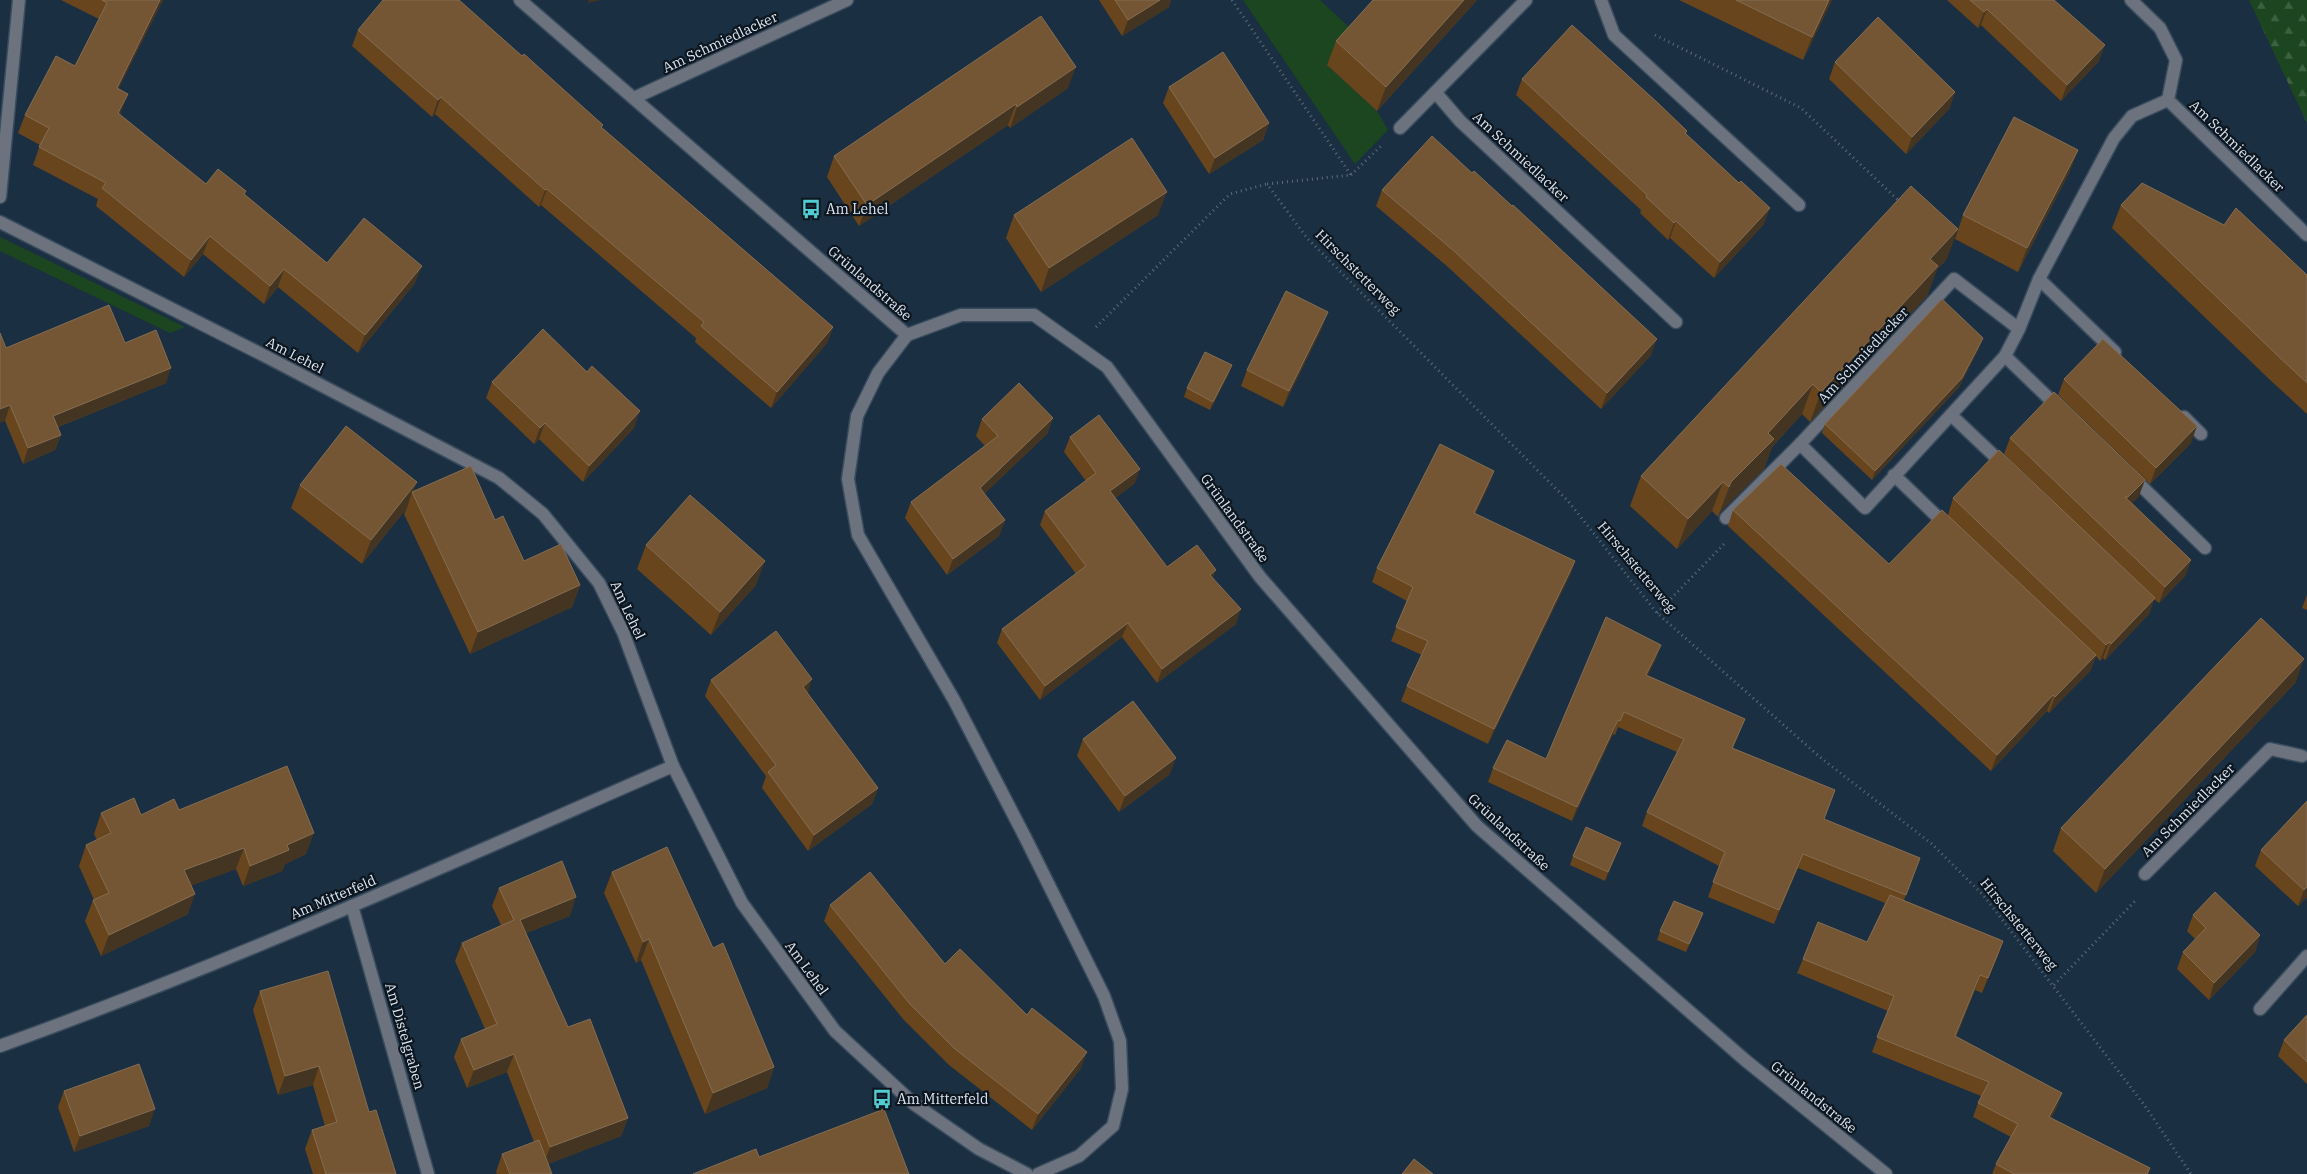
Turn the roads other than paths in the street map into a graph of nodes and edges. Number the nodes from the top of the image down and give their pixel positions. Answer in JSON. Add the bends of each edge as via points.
{"nodes":[{"id":1,"x":19,"y":0,"type":"edge"},
{"id":2,"x":520,"y":0,"type":"edge"},
{"id":3,"x":847,"y":0,"type":"edge"},
{"id":4,"x":1526,"y":0,"type":"edge"},
{"id":5,"x":1601,"y":0,"type":"edge"},
{"id":6,"x":2130,"y":0,"type":"edge"},
{"id":7,"x":1436,"y":93,"type":"junction"},
{"id":8,"x":634,"y":98,"type":"junction"},
{"id":9,"x":2168,"y":100,"type":"junction"},
{"id":10,"x":1400,"y":128,"type":"road end"},
{"id":11,"x":0,"y":197,"type":"edge"},
{"id":12,"x":1798,"y":205,"type":"dead end"},
{"id":13,"x":0,"y":222,"type":"edge"},
{"id":14,"x":2307,"y":235,"type":"edge"},
{"id":15,"x":2038,"y":279,"type":"junction"},
{"id":16,"x":1676,"y":322,"type":"dead end"},
{"id":17,"x":2019,"y":330,"type":"junction"},
{"id":18,"x":907,"y":335,"type":"junction"},
{"id":19,"x":2005,"y":356,"type":"junction"},
{"id":20,"x":2124,"y":360,"type":"edge"},
{"id":21,"x":2173,"y":407,"type":"edge"},
{"id":22,"x":1951,"y":415,"type":"junction"},
{"id":23,"x":2069,"y":418,"type":"edge"},
{"id":24,"x":2201,"y":434,"type":"dead end"},
{"id":25,"x":1800,"y":444,"type":"junction"},
{"id":26,"x":2119,"y":466,"type":"edge"},
{"id":27,"x":1894,"y":475,"type":"junction"},
{"id":28,"x":2015,"y":476,"type":"edge"},
{"id":29,"x":1726,"y":518,"type":"edge"},
{"id":30,"x":1958,"y":536,"type":"edge"},
{"id":31,"x":2205,"y":548,"type":"dead end"},
{"id":32,"x":2305,"y":756,"type":"edge"},
{"id":33,"x":674,"y":766,"type":"junction"},
{"id":34,"x":2145,"y":874,"type":"road end"},
{"id":35,"x":352,"y":906,"type":"junction"},
{"id":36,"x":2307,"y":956,"type":"edge"},
{"id":37,"x":2260,"y":1010,"type":"dead end"},
{"id":38,"x":0,"y":1046,"type":"edge"},
{"id":39,"x":428,"y":1174,"type":"edge"},
{"id":40,"x":1027,"y":1174,"type":"edge"},
{"id":41,"x":1038,"y":1174,"type":"edge"},
{"id":42,"x":1886,"y":1174,"type":"edge"}],
"edges":[{"from":1,"to":11,"type":"street"},
{"from":2,"to":8,"type":"street","name":"Grünlandstraße"},
{"from":3,"to":8,"type":"street","name":"Am Schmiedlacker"},
{"from":4,"to":7,"type":"street"},
{"from":5,"to":12,"type":"street","via":[[1614,35]]},
{"from":6,"to":9,"type":"street","name":"Am Schmiedlacker","via":[[2160,28],[2176,60]]},
{"from":7,"to":10,"type":"street"},
{"from":7,"to":16,"type":"street","name":"Am Schmiedlacker","via":[[1460,121]]},
{"from":8,"to":18,"type":"street","name":"Grünlandstraße"},
{"from":9,"to":14,"type":"street","name":"Am Schmiedlacker"},
{"from":9,"to":15,"type":"street","name":"Am Schmiedlacker","via":[[2132,116],[2114,138]]},
{"from":13,"to":33,"type":"street","name":"Am Lehel","via":[[499,478],[543,514],[599,583],[622,632]]},
{"from":15,"to":17,"type":"street","name":"Am Schmiedlacker"},
{"from":15,"to":20,"type":"street"},
{"from":17,"to":19,"type":"street","name":"Am Schmiedlacker"},
{"from":17,"to":25,"type":"street","name":"Am Schmiedlacker","via":[[1954,280]]},
{"from":18,"to":41,"type":"street","via":[[878,373],[857,416],[848,479],[858,535],[954,700],[990,769],[1104,996],[1120,1041],[1122,1089],[1113,1126],[1079,1156]]},
{"from":18,"to":42,"type":"street","name":"Grünlandstraße","via":[[962,315],[1034,315],[1107,367],[1260,578],[1477,826],[1744,1060]]},
{"from":19,"to":22,"type":"street","name":"Am Schmiedlacker"},
{"from":19,"to":23,"type":"street"},
{"from":21,"to":24,"type":"street"},
{"from":22,"to":27,"type":"street","name":"Am Schmiedlacker"},
{"from":22,"to":28,"type":"street"},
{"from":25,"to":27,"type":"street","name":"Am Schmiedlacker","via":[[1865,508]]},
{"from":25,"to":29,"type":"street"},
{"from":26,"to":31,"type":"street"},
{"from":27,"to":30,"type":"street"},
{"from":32,"to":34,"type":"street","name":"Am Schmiedlacker","via":[[2270,750]]},
{"from":33,"to":35,"type":"street","name":"Am Mitterfeld"},
{"from":33,"to":40,"type":"street","name":"Am Lehel","via":[[742,903],[835,1031],[914,1104],[979,1149]]},
{"from":35,"to":38,"type":"street","name":"Am Mitterfeld","via":[[63,1024]]},
{"from":35,"to":39,"type":"street","name":"Am Distelgraben"},
{"from":36,"to":37,"type":"street"}]}
